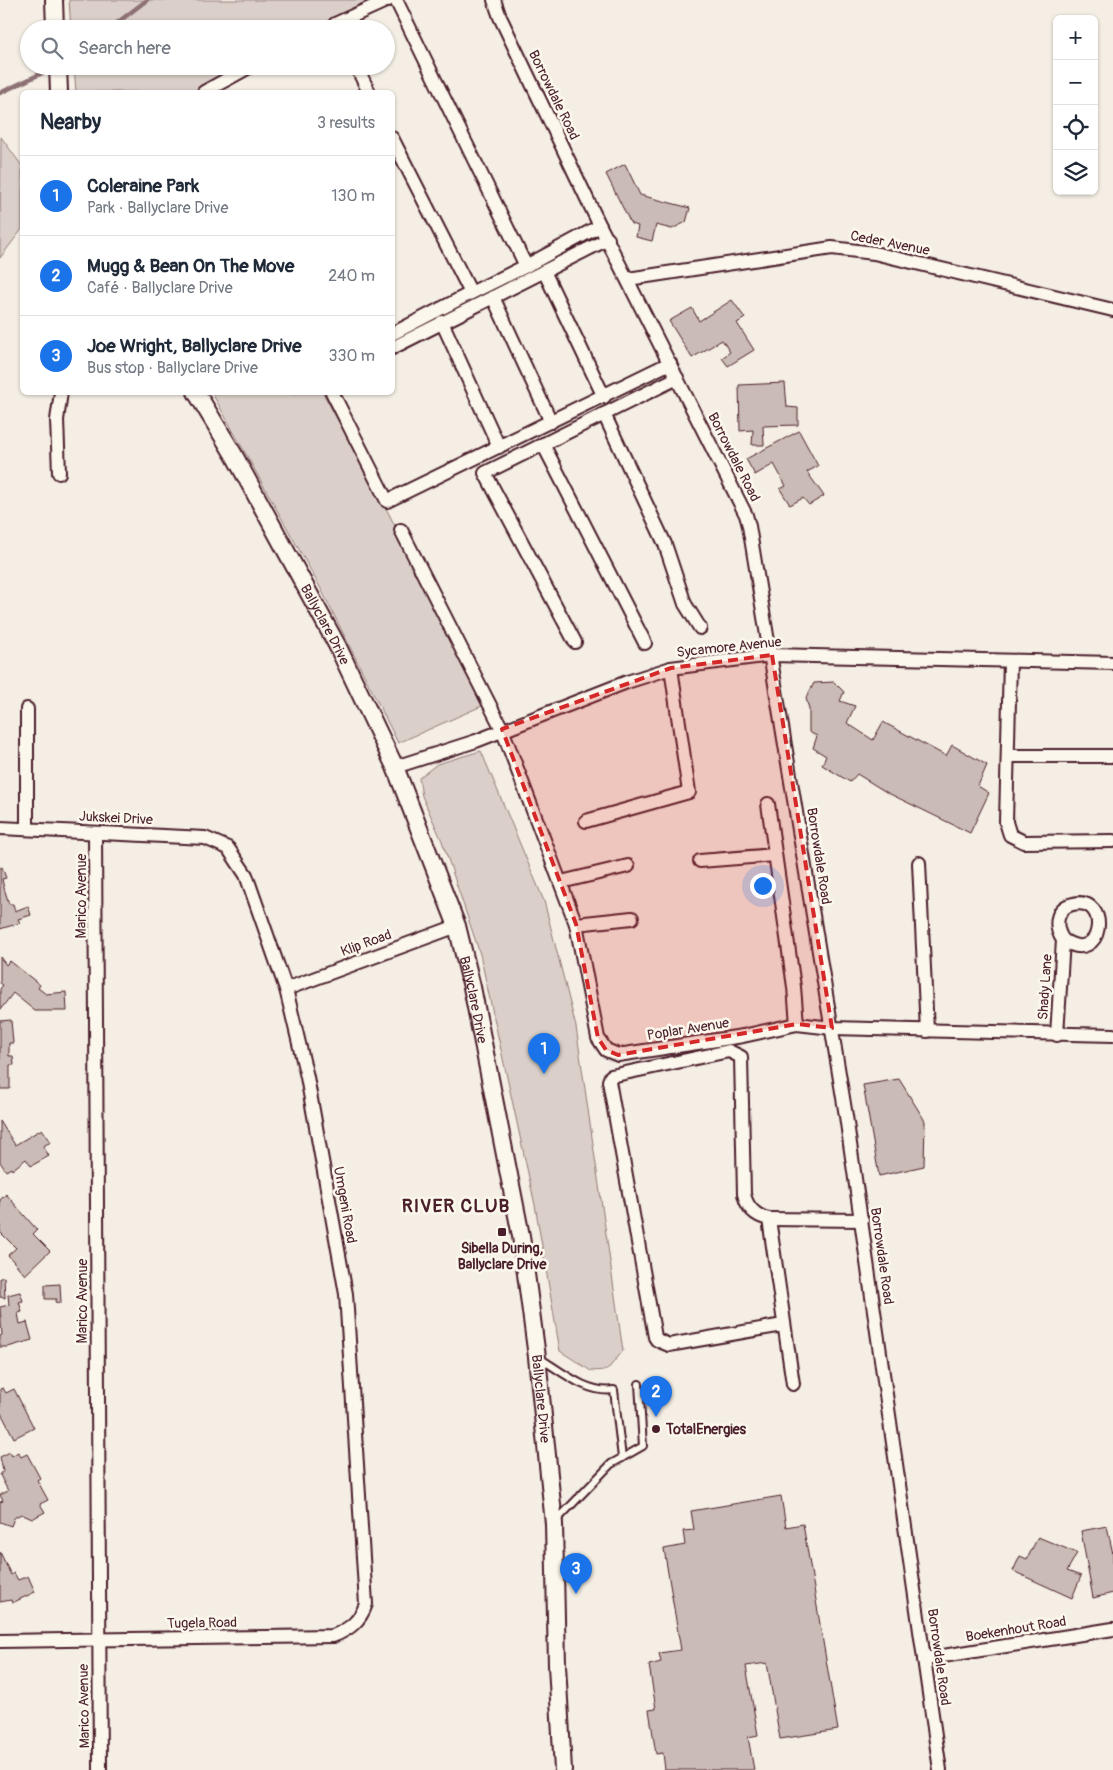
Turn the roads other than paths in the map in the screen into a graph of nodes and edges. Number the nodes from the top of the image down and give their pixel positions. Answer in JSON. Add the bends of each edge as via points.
{"nodes":[{"id":1,"x":388,"y":0,"type":"edge"},
{"id":2,"x":396,"y":0,"type":"edge"},
{"id":3,"x":494,"y":0,"type":"edge"},
{"id":4,"x":54,"y":1,"type":"edge"},
{"id":5,"x":55,"y":20,"type":"edge"},
{"id":6,"x":347,"y":20,"type":"edge"},
{"id":7,"x":58,"y":75,"type":"edge"},
{"id":8,"x":235,"y":75,"type":"edge"},
{"id":9,"x":360,"y":75,"type":"edge"},
{"id":10,"x":59,"y":90,"type":"edge"},
{"id":11,"x":208,"y":90,"type":"edge"},
{"id":12,"x":368,"y":90,"type":"edge"},
{"id":13,"x":395,"y":144,"type":"edge"},
{"id":14,"x":600,"y":226,"type":"junction"},
{"id":15,"x":608,"y":239,"type":"junction"},
{"id":16,"x":526,"y":266,"type":"junction"},
{"id":17,"x":544,"y":271,"type":"junction"},
{"id":18,"x":628,"y":278,"type":"junction"},
{"id":19,"x":471,"y":294,"type":"junction"},
{"id":20,"x":493,"y":297,"type":"junction"},
{"id":21,"x":1113,"y":310,"type":"edge"},
{"id":22,"x":442,"y":322,"type":"junction"},
{"id":23,"x":395,"y":332,"type":"edge"},
{"id":24,"x":395,"y":346,"type":"edge"},
{"id":25,"x":670,"y":363,"type":"junction"},
{"id":26,"x":677,"y":378,"type":"junction"},
{"id":27,"x":62,"y":395,"type":"edge"},
{"id":28,"x":198,"y":395,"type":"edge"},
{"id":29,"x":334,"y":395,"type":"edge"},
{"id":30,"x":604,"y":397,"type":"junction"},
{"id":31,"x":604,"y":414,"type":"junction"},
{"id":32,"x":551,"y":422,"type":"junction"},
{"id":33,"x":543,"y":444,"type":"junction"},
{"id":34,"x":499,"y":447,"type":"junction"},
{"id":35,"x":59,"y":473,"type":"dead end"},
{"id":36,"x":401,"y":530,"type":"dead end"},
{"id":37,"x":700,"y":628,"type":"dead end"},
{"id":38,"x":575,"y":642,"type":"dead end"},
{"id":39,"x":645,"y":643,"type":"dead end"},
{"id":40,"x":772,"y":655,"type":"junction"},
{"id":41,"x":1010,"y":661,"type":"junction"},
{"id":42,"x":1113,"y":664,"type":"edge"},
{"id":43,"x":671,"y":668,"type":"junction"},
{"id":44,"x":27,"y":709,"type":"dead end"},
{"id":45,"x":502,"y":729,"type":"junction"},
{"id":46,"x":1009,"y":756,"type":"junction"},
{"id":47,"x":1113,"y":756,"type":"edge"},
{"id":48,"x":395,"y":767,"type":"junction"},
{"id":49,"x":768,"y":804,"type":"dead end"},
{"id":50,"x":586,"y":821,"type":"dead end"},
{"id":51,"x":0,"y":828,"type":"edge"},
{"id":52,"x":28,"y":829,"type":"junction"},
{"id":53,"x":95,"y":833,"type":"junction"},
{"id":54,"x":1113,"y":841,"type":"edge"},
{"id":55,"x":228,"y":848,"type":"joint"},
{"id":56,"x":775,"y":855,"type":"junction"},
{"id":57,"x":700,"y":861,"type":"dead end"},
{"id":58,"x":919,"y":863,"type":"dead end"},
{"id":59,"x":628,"y":866,"type":"dead end"},
{"id":60,"x":561,"y":882,"type":"junction"},
{"id":61,"x":632,"y":918,"type":"dead end"},
{"id":62,"x":576,"y":924,"type":"junction"},
{"id":63,"x":457,"y":926,"type":"junction"},
{"id":64,"x":1063,"y":940,"type":"dead end"},
{"id":65,"x":286,"y":989,"type":"junction"},
{"id":66,"x":798,"y":1024,"type":"junction"},
{"id":67,"x":832,"y":1028,"type":"junction"},
{"id":68,"x":928,"y":1031,"type":"junction"},
{"id":69,"x":1057,"y":1035,"type":"junction"},
{"id":70,"x":1113,"y":1035,"type":"edge"},
{"id":71,"x":769,"y":1219,"type":"junction"},
{"id":72,"x":862,"y":1220,"type":"junction"},
{"id":73,"x":783,"y":1324,"type":"junction"},
{"id":74,"x":537,"y":1357,"type":"junction"},
{"id":75,"x":639,"y":1384,"type":"dead end"},
{"id":76,"x":793,"y":1384,"type":"dead end"},
{"id":77,"x":622,"y":1458,"type":"junction"},
{"id":78,"x":554,"y":1524,"type":"junction"},
{"id":79,"x":366,"y":1582,"type":"joint"},
{"id":80,"x":1113,"y":1629,"type":"edge"},
{"id":81,"x":99,"y":1640,"type":"junction"},
{"id":82,"x":0,"y":1641,"type":"edge"},
{"id":83,"x":924,"y":1659,"type":"junction"},
{"id":84,"x":557,"y":1665,"type":"junction"},
{"id":85,"x":100,"y":1770,"type":"edge"},
{"id":86,"x":551,"y":1770,"type":"edge"},
{"id":87,"x":563,"y":1770,"type":"edge"},
{"id":88,"x":940,"y":1770,"type":"edge"}],
"edges":[{"from":1,"to":6,"type":"street"},
{"from":2,"to":16,"type":"street"},
{"from":3,"to":14,"type":"street","name":"Borrowdale Road"},
{"from":4,"to":5,"type":"street"},
{"from":7,"to":10,"type":"street"},
{"from":8,"to":11,"type":"street"},
{"from":9,"to":12,"type":"street"},
{"from":13,"to":19,"type":"street"},
{"from":14,"to":15,"type":"street","name":"Borrowdale Road"},
{"from":14,"to":16,"type":"street"},
{"from":15,"to":17,"type":"street"},
{"from":15,"to":18,"type":"street","name":"Borrowdale Road"},
{"from":16,"to":19,"type":"street"},
{"from":17,"to":20,"type":"street"},
{"from":17,"to":30,"type":"street"},
{"from":18,"to":21,"type":"street","name":"Ceder Avenue","via":[[832,248],[874,253]]},
{"from":18,"to":25,"type":"street","name":"Borrowdale Road"},
{"from":19,"to":23,"type":"street"},
{"from":20,"to":22,"type":"street"},
{"from":20,"to":32,"type":"street"},
{"from":22,"to":24,"type":"street"},
{"from":22,"to":34,"type":"street"},
{"from":25,"to":26,"type":"street","name":"Borrowdale Road"},
{"from":25,"to":30,"type":"street"},
{"from":26,"to":31,"type":"street"},
{"from":26,"to":40,"type":"street","name":"Borrowdale Road","via":[[746,515]]},
{"from":27,"to":35,"type":"street","via":[[58,420]]},
{"from":28,"to":48,"type":"street","name":"Ballyclare Drive","via":[[337,645]]},
{"from":29,"to":34,"type":"street","via":[[387,501]]},
{"from":30,"to":32,"type":"street"},
{"from":31,"to":33,"type":"street"},
{"from":31,"to":37,"type":"street","via":[[665,544],[685,604]]},
{"from":32,"to":34,"type":"street"},
{"from":33,"to":38,"type":"street","via":[[485,475]]},
{"from":33,"to":39,"type":"street"},
{"from":36,"to":45,"type":"street","name":"Poplar Avenue"},
{"from":40,"to":41,"type":"street","name":"Sycamore Avenue"},
{"from":40,"to":43,"type":"street","name":"Sycamore Avenue"},
{"from":40,"to":67,"type":"street","name":"Borrowdale Road"},
{"from":41,"to":42,"type":"street","name":"Sycamore Avenue"},
{"from":41,"to":46,"type":"street"},
{"from":43,"to":45,"type":"street","name":"Sycamore Avenue"},
{"from":43,"to":50,"type":"street","via":[[689,792]]},
{"from":44,"to":52,"type":"street"},
{"from":45,"to":48,"type":"street","name":"Sycamore Avenue","via":[[476,741]]},
{"from":45,"to":60,"type":"street","name":"Poplar Avenue"},
{"from":46,"to":47,"type":"street"},
{"from":46,"to":54,"type":"street","via":[[1006,822],[1010,835],[1024,842]]},
{"from":48,"to":63,"type":"street","name":"Ballyclare Drive"},
{"from":49,"to":56,"type":"street"},
{"from":51,"to":52,"type":"street","name":"Jukskei Drive"},
{"from":52,"to":53,"type":"street","name":"Jukskei Drive"},
{"from":53,"to":55,"type":"street","name":"Jukskei Drive","via":[[205,838]]},
{"from":53,"to":81,"type":"street","name":"Marico Avenue"},
{"from":55,"to":65,"type":"street","name":"Umgeni Road","via":[[246,875]]},
{"from":56,"to":57,"type":"street"},
{"from":56,"to":66,"type":"street"},
{"from":58,"to":68,"type":"street"},
{"from":59,"to":60,"type":"street"},
{"from":60,"to":62,"type":"street","name":"Poplar Avenue"},
{"from":61,"to":62,"type":"street"},
{"from":62,"to":66,"type":"street","name":"Poplar Avenue","via":[[598,1038],[606,1050],[618,1055]]},
{"from":63,"to":65,"type":"street","name":"Klip Road"},
{"from":63,"to":74,"type":"street","name":"Ballyclare Drive","via":[[521,1236]]},
{"from":64,"to":69,"type":"street","name":"Shady Lane"},
{"from":65,"to":79,"type":"street","name":"Umgeni Road","via":[[307,1077],[346,1294]]},
{"from":66,"to":67,"type":"street","name":"Poplar Avenue"},
{"from":67,"to":68,"type":"street","name":"Poplar Avenue"},
{"from":67,"to":72,"type":"street","name":"Borrowdale Road"},
{"from":68,"to":69,"type":"street","name":"Poplar Avenue"},
{"from":69,"to":70,"type":"street","name":"Poplar Avenue"},
{"from":71,"to":72,"type":"street"},
{"from":71,"to":73,"type":"street"},
{"from":71,"to":73,"type":"street","via":[[752,1210],[744,1194],[741,1057],[729,1052],[611,1076],[609,1081],[657,1340],[669,1345]]},
{"from":72,"to":83,"type":"street","name":"Borrowdale Road"},
{"from":73,"to":76,"type":"street"},
{"from":74,"to":77,"type":"lane","via":[[584,1385],[601,1392],[614,1390]]},
{"from":74,"to":78,"type":"street","name":"Ballyclare Drive"},
{"from":75,"to":77,"type":"lane","via":[[643,1446]]},
{"from":77,"to":78,"type":"lane","via":[[611,1464]]},
{"from":78,"to":84,"type":"street","name":"Ballyclare Drive"},
{"from":79,"to":81,"type":"street","name":"Tugela Road","via":[[366,1604],[362,1614],[348,1630],[333,1636]]},
{"from":80,"to":83,"type":"street","name":"Boekenhout Road"},
{"from":81,"to":82,"type":"street","name":"Tugela Road"},
{"from":81,"to":85,"type":"street","name":"Marico Avenue"},
{"from":83,"to":88,"type":"street","name":"Borrowdale Road"},
{"from":84,"to":86,"type":"street","name":"Ballyclare Drive"},
{"from":84,"to":87,"type":"street","name":"Ballyclare Drive"}]}
